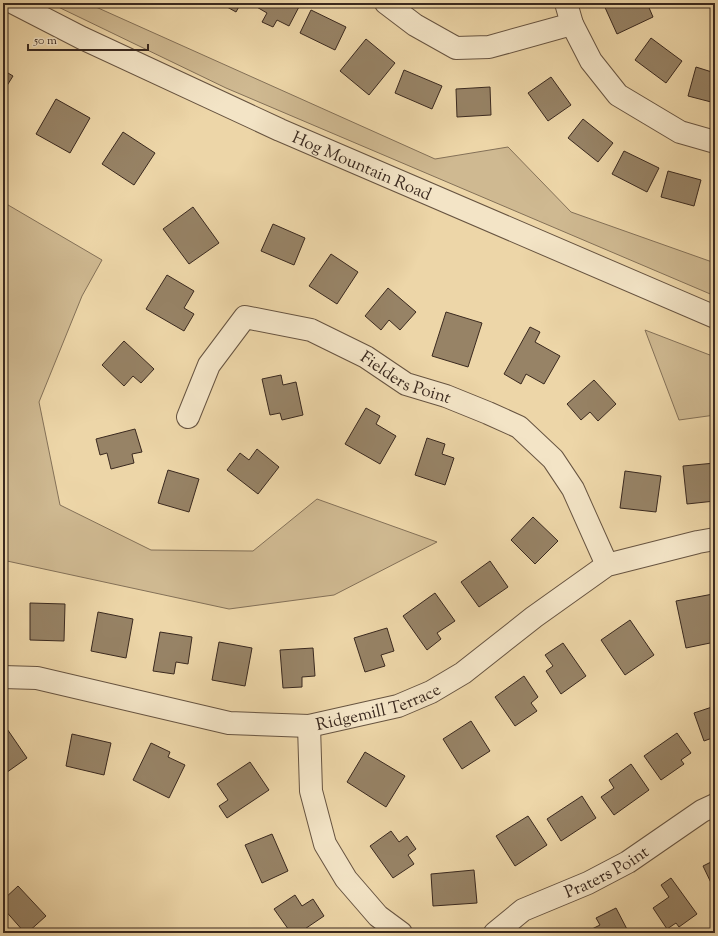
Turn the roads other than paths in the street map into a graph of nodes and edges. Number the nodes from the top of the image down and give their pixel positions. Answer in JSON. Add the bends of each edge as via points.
{"nodes":[{"id":1,"x":14,"y":3,"type":"edge"},
{"id":2,"x":386,"y":3,"type":"edge"},
{"id":3,"x":566,"y":3,"type":"edge"},
{"id":4,"x":572,"y":24,"type":"junction"},
{"id":5,"x":715,"y":142,"type":"edge"},
{"id":6,"x":715,"y":317,"type":"edge"},
{"id":7,"x":188,"y":417,"type":"dead end"},
{"id":8,"x":715,"y":539,"type":"edge"},
{"id":9,"x":608,"y":565,"type":"junction"},
{"id":10,"x":3,"y":677,"type":"edge"},
{"id":11,"x":309,"y":726,"type":"junction"},
{"id":12,"x":715,"y":805,"type":"edge"},
{"id":13,"x":401,"y":933,"type":"edge"},
{"id":14,"x":495,"y":933,"type":"edge"}],
"edges":[{"from":1,"to":6,"type":"street","name":"Hog Mountain Road","via":[[82,38],[280,130]]},
{"from":2,"to":4,"type":"street","via":[[415,25],[456,48],[489,47]]},
{"from":3,"to":4,"type":"street"},
{"from":4,"to":5,"type":"street","via":[[591,61],[618,95],[680,132]]},
{"from":7,"to":9,"type":"street","name":"Fielders Point","via":[[209,365],[245,317],[311,330],[366,357],[406,384],[446,396],[520,427],[553,458],[573,489]]},
{"from":8,"to":9,"type":"street","name":"Ridgemill Terrace"},
{"from":9,"to":11,"type":"street","name":"Ridgemill Terrace","via":[[534,617],[463,673],[431,692],[398,706]]},
{"from":10,"to":11,"type":"street","name":"Ridgemill Terrace","via":[[37,678],[229,723]]},
{"from":11,"to":13,"type":"street","via":[[311,791],[325,844],[346,879],[378,916]]},
{"from":12,"to":14,"type":"street","name":"Praters Point","via":[[702,811],[628,862],[588,883],[523,910]]}]}
